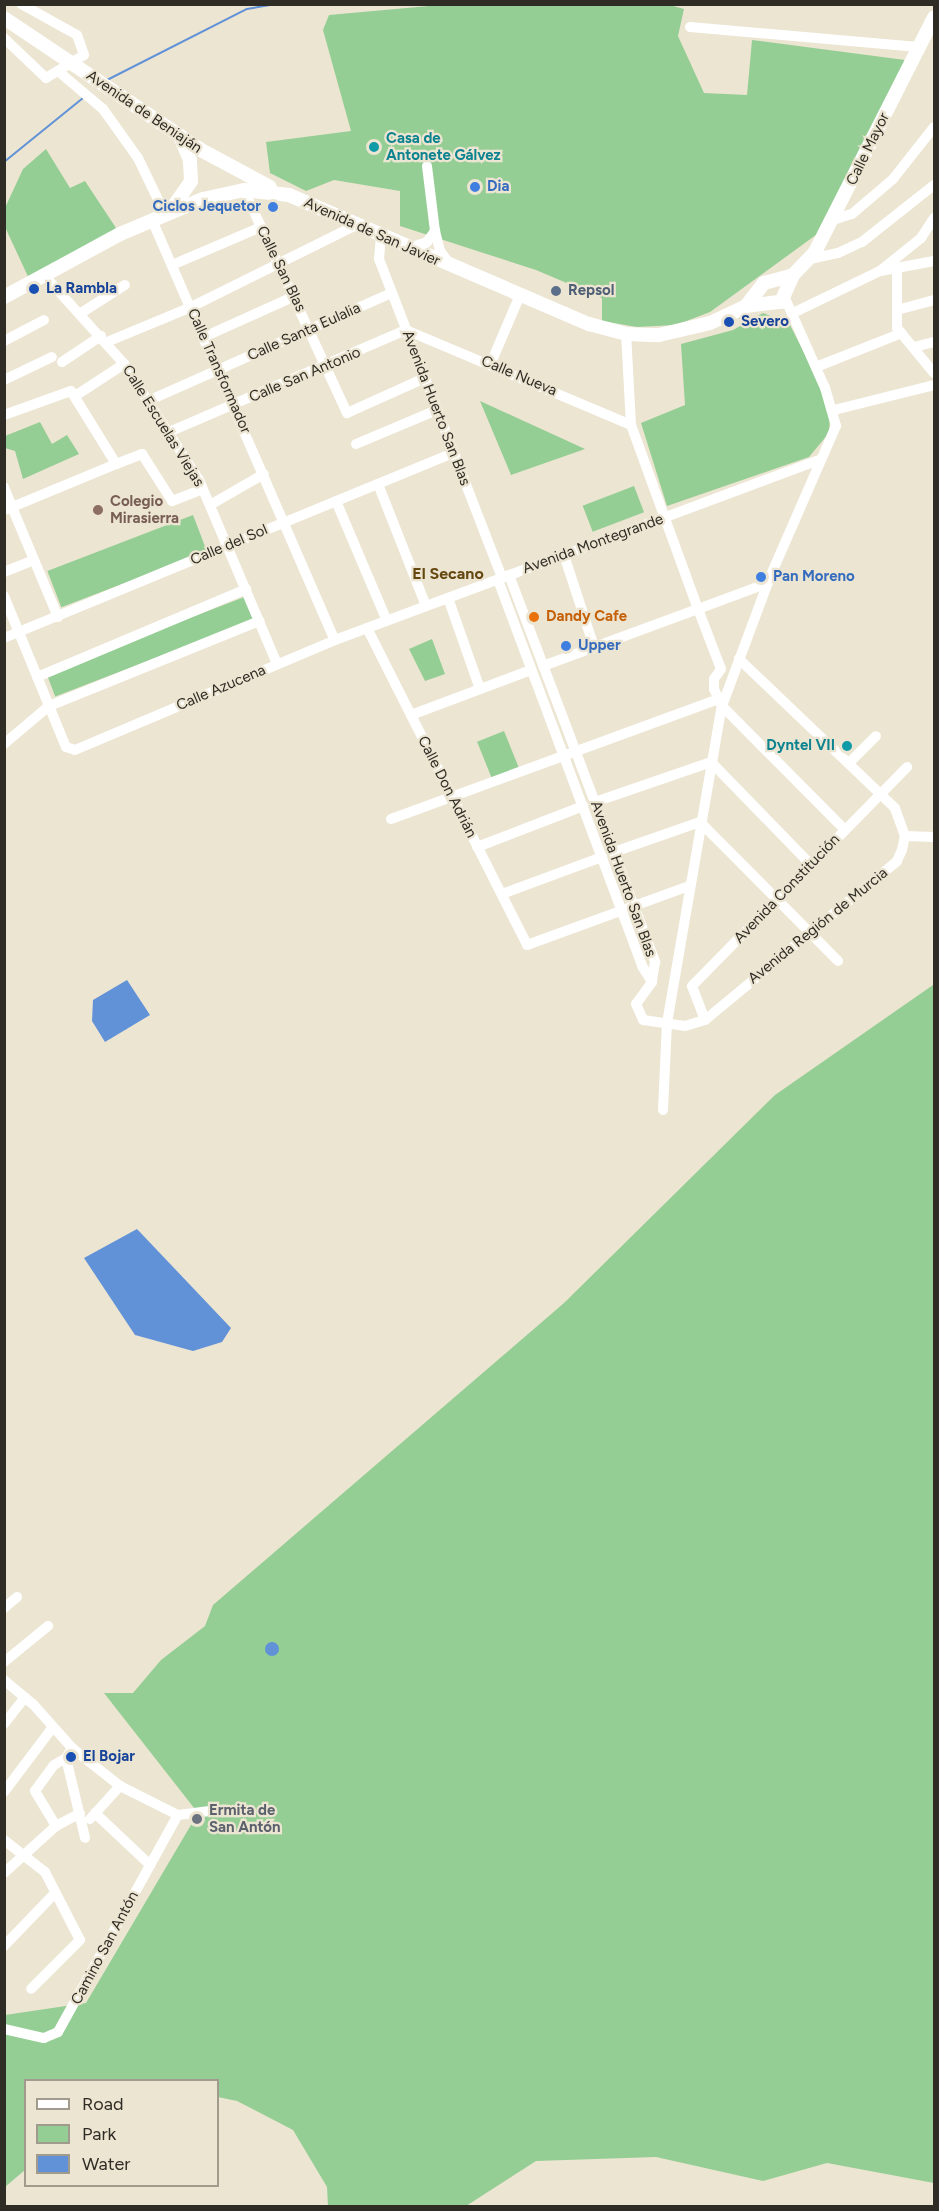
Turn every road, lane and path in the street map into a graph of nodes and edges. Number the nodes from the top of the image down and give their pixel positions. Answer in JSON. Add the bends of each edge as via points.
{"nodes":[{"id":1,"x":21,"y":4,"type":"edge"},
{"id":2,"x":4,"y":18,"type":"edge"},
{"id":3,"x":933,"y":25,"type":"edge"},
{"id":4,"x":690,"y":27,"type":"dead end"},
{"id":5,"x":4,"y":38,"type":"edge"},
{"id":6,"x":918,"y":46,"type":"junction"},
{"id":7,"x":58,"y":71,"type":"junction"},
{"id":8,"x":934,"y":127,"type":"edge"},
{"id":9,"x":178,"y":135,"type":"junction"},
{"id":10,"x":427,"y":165,"type":"dead end"},
{"id":11,"x":248,"y":184,"type":"junction"},
{"id":12,"x":934,"y":185,"type":"edge"},
{"id":13,"x":289,"y":195,"type":"joint"},
{"id":14,"x":158,"y":217,"type":"junction"},
{"id":15,"x":934,"y":218,"type":"edge"},
{"id":16,"x":833,"y":220,"type":"junction"},
{"id":17,"x":356,"y":225,"type":"junction"},
{"id":18,"x":261,"y":227,"type":"junction"},
{"id":19,"x":435,"y":231,"type":"junction"},
{"id":20,"x":934,"y":234,"type":"edge"},
{"id":21,"x":381,"y":236,"type":"junction"},
{"id":22,"x":921,"y":238,"type":"junction"},
{"id":23,"x":409,"y":248,"type":"junction"},
{"id":24,"x":810,"y":259,"type":"junction"},
{"id":25,"x":934,"y":261,"type":"edge"},
{"id":26,"x":280,"y":263,"type":"junction"},
{"id":27,"x":172,"y":265,"type":"junction"},
{"id":28,"x":452,"y":267,"type":"junction"},
{"id":29,"x":897,"y":269,"type":"junction"},
{"id":30,"x":880,"y":271,"type":"junction"},
{"id":31,"x":44,"y":274,"type":"junction"},
{"id":32,"x":793,"y":275,"type":"junction"},
{"id":33,"x":773,"y":281,"type":"junction"},
{"id":34,"x":125,"y":285,"type":"dead end"},
{"id":35,"x":759,"y":290,"type":"junction"},
{"id":36,"x":392,"y":292,"type":"junction"},
{"id":37,"x":520,"y":295,"type":"junction"},
{"id":38,"x":784,"y":295,"type":"junction"},
{"id":39,"x":295,"y":296,"type":"junction"},
{"id":40,"x":4,"y":297,"type":"edge"},
{"id":41,"x":934,"y":300,"type":"edge"},
{"id":42,"x":746,"y":306,"type":"junction"},
{"id":43,"x":768,"y":306,"type":"junction"},
{"id":44,"x":191,"y":307,"type":"junction"},
{"id":45,"x":897,"y":310,"type":"junction"},
{"id":46,"x":792,"y":311,"type":"junction"},
{"id":47,"x":81,"y":313,"type":"junction"},
{"id":48,"x":44,"y":320,"type":"dead end"},
{"id":49,"x":310,"y":329,"type":"junction"},
{"id":50,"x":406,"y":330,"type":"junction"},
{"id":51,"x":902,"y":333,"type":"junction"},
{"id":52,"x":626,"y":334,"type":"junction"},
{"id":53,"x":204,"y":337,"type":"junction"},
{"id":54,"x":104,"y":339,"type":"junction"},
{"id":55,"x":4,"y":341,"type":"edge"},
{"id":56,"x":934,"y":342,"type":"edge"},
{"id":57,"x":914,"y":347,"type":"junction"},
{"id":58,"x":124,"y":363,"type":"junction"},
{"id":59,"x":491,"y":363,"type":"junction"},
{"id":60,"x":326,"y":366,"type":"junction"},
{"id":61,"x":816,"y":367,"type":"junction"},
{"id":62,"x":218,"y":370,"type":"junction"},
{"id":63,"x":934,"y":373,"type":"edge"},
{"id":64,"x":424,"y":378,"type":"junction"},
{"id":65,"x":4,"y":380,"type":"edge"},
{"id":66,"x":934,"y":385,"type":"edge"},
{"id":67,"x":73,"y":393,"type":"junction"},
{"id":68,"x":150,"y":400,"type":"junction"},
{"id":69,"x":234,"y":405,"type":"junction"},
{"id":70,"x":437,"y":410,"type":"junction"},
{"id":71,"x":834,"y":410,"type":"junction"},
{"id":72,"x":4,"y":415,"type":"edge"},
{"id":73,"x":631,"y":425,"type":"junction"},
{"id":74,"x":169,"y":432,"type":"junction"},
{"id":75,"x":356,"y":444,"type":"dead end"},
{"id":76,"x":453,"y":453,"type":"junction"},
{"id":77,"x":819,"y":460,"type":"junction"},
{"id":78,"x":116,"y":464,"type":"junction"},
{"id":79,"x":264,"y":474,"type":"junction"},
{"id":80,"x":378,"y":484,"type":"junction"},
{"id":81,"x":4,"y":487,"type":"edge"},
{"id":82,"x":203,"y":489,"type":"junction"},
{"id":83,"x":336,"y":501,"type":"junction"},
{"id":84,"x":210,"y":505,"type":"junction"},
{"id":85,"x":8,"y":508,"type":"edge"},
{"id":86,"x":665,"y":518,"type":"junction"},
{"id":87,"x":285,"y":522,"type":"junction"},
{"id":88,"x":227,"y":545,"type":"junction"},
{"id":89,"x":564,"y":555,"type":"junction"},
{"id":90,"x":34,"y":560,"type":"junction"},
{"id":91,"x":4,"y":572,"type":"edge"},
{"id":92,"x":503,"y":578,"type":"junction"},
{"id":93,"x":768,"y":583,"type":"junction"},
{"id":94,"x":246,"y":589,"type":"junction"},
{"id":95,"x":4,"y":596,"type":"edge"},
{"id":96,"x":448,"y":598,"type":"junction"},
{"id":97,"x":426,"y":606,"type":"junction"},
{"id":98,"x":698,"y":609,"type":"junction"},
{"id":99,"x":58,"y":617,"type":"junction"},
{"id":100,"x":259,"y":621,"type":"junction"},
{"id":101,"x":387,"y":621,"type":"junction"},
{"id":102,"x":367,"y":628,"type":"junction"},
{"id":103,"x":20,"y":633,"type":"junction"},
{"id":104,"x":4,"y":638,"type":"edge"},
{"id":105,"x":335,"y":640,"type":"junction"},
{"id":106,"x":594,"y":647,"type":"junction"},
{"id":107,"x":739,"y":659,"type":"junction"},
{"id":108,"x":277,"y":664,"type":"junction"},
{"id":109,"x":543,"y":666,"type":"junction"},
{"id":110,"x":531,"y":670,"type":"junction"},
{"id":111,"x":37,"y":677,"type":"junction"},
{"id":112,"x":480,"y":689,"type":"junction"},
{"id":113,"x":721,"y":703,"type":"junction"},
{"id":114,"x":49,"y":706,"type":"junction"},
{"id":115,"x":411,"y":715,"type":"junction"},
{"id":116,"x":876,"y":736,"type":"dead end"},
{"id":117,"x":4,"y":744,"type":"edge"},
{"id":118,"x":576,"y":752,"type":"junction"},
{"id":119,"x":564,"y":757,"type":"junction"},
{"id":120,"x":711,"y":762,"type":"junction"},
{"id":121,"x":849,"y":763,"type":"junction"},
{"id":122,"x":907,"y":767,"type":"dead end"},
{"id":123,"x":881,"y":794,"type":"junction"},
{"id":124,"x":453,"y":798,"type":"junction"},
{"id":125,"x":595,"y":802,"type":"junction"},
{"id":126,"x":583,"y":806,"type":"junction"},
{"id":127,"x":391,"y":819,"type":"dead end"},
{"id":128,"x":700,"y":822,"type":"junction"},
{"id":129,"x":845,"y":830,"type":"junction"},
{"id":130,"x":905,"y":836,"type":"junction"},
{"id":131,"x":934,"y":837,"type":"edge"},
{"id":132,"x":477,"y":847,"type":"junction"},
{"id":133,"x":614,"y":852,"type":"junction"},
{"id":134,"x":602,"y":857,"type":"junction"},
{"id":135,"x":811,"y":865,"type":"junction"},
{"id":136,"x":689,"y":886,"type":"junction"},
{"id":137,"x":502,"y":894,"type":"junction"},
{"id":138,"x":775,"y":901,"type":"junction"},
{"id":139,"x":633,"y":905,"type":"junction"},
{"id":140,"x":621,"y":910,"type":"junction"},
{"id":141,"x":807,"y":933,"type":"junction"},
{"id":142,"x":838,"y":961,"type":"dead end"},
{"id":143,"x":652,"y":982,"type":"junction"},
{"id":144,"x":705,"y":1020,"type":"junction"},
{"id":145,"x":667,"y":1023,"type":"junction"},
{"id":146,"x":663,"y":1110,"type":"dead end"},
{"id":147,"x":17,"y":1597,"type":"dead end"},
{"id":148,"x":4,"y":1608,"type":"edge"},
{"id":149,"x":48,"y":1626,"type":"dead end"},
{"id":150,"x":4,"y":1662,"type":"edge"},
{"id":151,"x":4,"y":1680,"type":"edge"},
{"id":152,"x":25,"y":1697,"type":"junction"},
{"id":153,"x":4,"y":1724,"type":"edge"},
{"id":154,"x":53,"y":1727,"type":"junction"},
{"id":155,"x":72,"y":1748,"type":"junction"},
{"id":156,"x":66,"y":1758,"type":"junction"},
{"id":157,"x":120,"y":1786,"type":"junction"},
{"id":158,"x":4,"y":1792,"type":"edge"},
{"id":159,"x":218,"y":1810,"type":"dead end"},
{"id":160,"x":80,"y":1813,"type":"junction"},
{"id":161,"x":95,"y":1813,"type":"junction"},
{"id":162,"x":178,"y":1815,"type":"junction"},
{"id":163,"x":84,"y":1825,"type":"junction"},
{"id":164,"x":56,"y":1827,"type":"junction"},
{"id":165,"x":85,"y":1838,"type":"dead end"},
{"id":166,"x":4,"y":1840,"type":"edge"},
{"id":167,"x":22,"y":1854,"type":"junction"},
{"id":168,"x":150,"y":1865,"type":"junction"},
{"id":169,"x":4,"y":1873,"type":"edge"},
{"id":170,"x":55,"y":1893,"type":"junction"},
{"id":171,"x":4,"y":1946,"type":"edge"},
{"id":172,"x":31,"y":1989,"type":"dead end"},
{"id":173,"x":4,"y":2029,"type":"edge"}],
"edges":[{"from":1,"to":7,"type":"street","via":[[77,35],[84,55]]},
{"from":2,"to":9,"type":"main road","name":"Avenida de Beniaján"},
{"from":3,"to":6,"type":"main road","name":"Calle Mayor"},
{"from":4,"to":6,"type":"street"},
{"from":5,"to":7,"type":"street","via":[[46,78]]},
{"from":6,"to":16,"type":"main road","name":"Calle Mayor"},
{"from":7,"to":14,"type":"street","name":"Calle Transformador","via":[[103,109],[138,158]]},
{"from":8,"to":16,"type":"street","via":[[886,185],[852,214]]},
{"from":9,"to":11,"type":"main road","name":"Avenida de Beniaján"},
{"from":9,"to":14,"type":"main road","via":[[189,154],[190,181],[182,199]]},
{"from":10,"to":19,"type":"street"},
{"from":11,"to":13,"type":"main road","name":"Avenida de Beniaján"},
{"from":11,"to":14,"type":"main road"},
{"from":11,"to":18,"type":"street","name":"Calle San Blas"},
{"from":12,"to":24,"type":"street","via":[[862,242]]},
{"from":13,"to":17,"type":"main road","name":"Avenida de San Javier"},
{"from":14,"to":27,"type":"street","name":"Calle Transformador"},
{"from":14,"to":31,"type":"main road"},
{"from":15,"to":22,"type":"street"},
{"from":16,"to":24,"type":"main road","name":"Calle Mayor"},
{"from":17,"to":21,"type":"main road","name":"Avenida de San Javier"},
{"from":17,"to":26,"type":"street"},
{"from":18,"to":26,"type":"street","name":"Calle San Blas"},
{"from":18,"to":27,"type":"street"},
{"from":19,"to":23,"type":"street","via":[[427,242]]},
{"from":19,"to":28,"type":"street","via":[[442,256]]},
{"from":20,"to":22,"type":"street"},
{"from":21,"to":23,"type":"main road","name":"Avenida de San Javier"},
{"from":21,"to":36,"type":"street","name":"Avenida Huerto San Blas","via":[[379,259]]},
{"from":22,"to":30,"type":"street"},
{"from":23,"to":28,"type":"main road","name":"Avenida de San Javier"},
{"from":24,"to":32,"type":"main road","name":"Calle Mayor"},
{"from":25,"to":29,"type":"street"},
{"from":26,"to":39,"type":"street","name":"Calle San Blas"},
{"from":26,"to":44,"type":"street"},
{"from":27,"to":44,"type":"street","name":"Calle Transformador"},
{"from":28,"to":37,"type":"main road","name":"Avenida de San Javier"},
{"from":29,"to":30,"type":"street"},
{"from":29,"to":45,"type":"street"},
{"from":30,"to":46,"type":"street"},
{"from":31,"to":40,"type":"main road"},
{"from":31,"to":47,"type":"street","name":"Calle Escuelas Viejas"},
{"from":32,"to":33,"type":"main road","name":"Calle Mayor"},
{"from":32,"to":38,"type":"main road","name":"Calle Mayor"},
{"from":33,"to":35,"type":"main road","via":[[764,283]]},
{"from":33,"to":38,"type":"main road","via":[[781,285]]},
{"from":34,"to":47,"type":"street"},
{"from":35,"to":42,"type":"main road","name":"Avenida de San Javier"},
{"from":35,"to":43,"type":"main road"},
{"from":36,"to":49,"type":"street","name":"Calle Santa Eulalia"},
{"from":36,"to":50,"type":"street","name":"Avenida Huerto San Blas"},
{"from":37,"to":52,"type":"main road","name":"Avenida de San Javier","via":[[589,324]]},
{"from":37,"to":59,"type":"street"},
{"from":38,"to":43,"type":"main road"},
{"from":38,"to":46,"type":"street"},
{"from":39,"to":49,"type":"street","name":"Calle San Blas"},
{"from":39,"to":53,"type":"street"},
{"from":41,"to":45,"type":"street"},
{"from":42,"to":43,"type":"main road","name":"Avenida de San Javier"},
{"from":42,"to":52,"type":"main road","name":"Avenida de San Javier","via":[[677,333]]},
{"from":43,"to":46,"type":"street"},
{"from":44,"to":53,"type":"street","name":"Calle Transformador"},
{"from":44,"to":54,"type":"street"},
{"from":45,"to":51,"type":"street","via":[[897,328]]},
{"from":46,"to":61,"type":"street"},
{"from":47,"to":54,"type":"street","name":"Calle Escuelas Viejas"},
{"from":48,"to":55,"type":"street"},
{"from":49,"to":60,"type":"street","name":"Calle San Blas"},
{"from":49,"to":62,"type":"street","name":"Calle Santa Eulalia"},
{"from":50,"to":59,"type":"street","name":"Calle Nueva"},
{"from":50,"to":60,"type":"street","name":"Calle San Antonio"},
{"from":50,"to":64,"type":"street","name":"Avenida Huerto San Blas"},
{"from":51,"to":57,"type":"street"},
{"from":51,"to":61,"type":"street"},
{"from":52,"to":73,"type":"street"},
{"from":53,"to":62,"type":"street","name":"Calle Transformador"},
{"from":54,"to":58,"type":"street","name":"Calle Escuelas Viejas"},
{"from":54,"to":65,"type":"street"},
{"from":56,"to":57,"type":"street"},
{"from":57,"to":63,"type":"street"},
{"from":58,"to":67,"type":"street"},
{"from":58,"to":68,"type":"street","name":"Calle Escuelas Viejas"},
{"from":59,"to":73,"type":"street","name":"Calle Nueva"},
{"from":60,"to":64,"type":"street","name":"Calle San Blas","via":[[346,414]]},
{"from":60,"to":69,"type":"street","name":"Calle San Antonio"},
{"from":61,"to":71,"type":"street"},
{"from":62,"to":68,"type":"street","name":"Calle Santa Eulalia"},
{"from":62,"to":69,"type":"street","name":"Calle Transformador"},
{"from":64,"to":70,"type":"street","name":"Avenida Huerto San Blas"},
{"from":66,"to":71,"type":"street"},
{"from":67,"to":72,"type":"street"},
{"from":67,"to":78,"type":"street"},
{"from":68,"to":74,"type":"street","name":"Calle Escuelas Viejas"},
{"from":69,"to":74,"type":"street","name":"Calle San Antonio"},
{"from":69,"to":79,"type":"street","name":"Calle Transformador"},
{"from":70,"to":75,"type":"street"},
{"from":70,"to":76,"type":"street","name":"Avenida Huerto San Blas"},
{"from":71,"to":77,"type":"street","via":[[835,433]]},
{"from":73,"to":86,"type":"street"},
{"from":74,"to":82,"type":"street","name":"Calle Escuelas Viejas"},
{"from":76,"to":80,"type":"street","name":"Calle del Sol"},
{"from":76,"to":92,"type":"street","name":"Avenida Huerto San Blas"},
{"from":77,"to":86,"type":"street","name":"Avenida Montegrande"},
{"from":77,"to":93,"type":"street"},
{"from":78,"to":82,"type":"street","via":[[142,454],[172,501]]},
{"from":78,"to":85,"type":"street"},
{"from":79,"to":84,"type":"street"},
{"from":79,"to":87,"type":"street","name":"Calle Transformador"},
{"from":80,"to":83,"type":"street","name":"Calle del Sol"},
{"from":80,"to":97,"type":"street"},
{"from":81,"to":85,"type":"street"},
{"from":82,"to":84,"type":"street","name":"Calle Escuelas Viejas"},
{"from":83,"to":87,"type":"street","name":"Calle del Sol"},
{"from":83,"to":101,"type":"street"},
{"from":84,"to":88,"type":"street","name":"Calle Escuelas Viejas"},
{"from":85,"to":90,"type":"street"},
{"from":86,"to":89,"type":"street","name":"Avenida Montegrande"},
{"from":86,"to":98,"type":"street"},
{"from":87,"to":88,"type":"street","name":"Calle del Sol"},
{"from":87,"to":105,"type":"street","name":"Calle Transformador"},
{"from":88,"to":94,"type":"street","name":"Calle Escuelas Viejas"},
{"from":88,"to":99,"type":"street","name":"Calle del Sol"},
{"from":89,"to":92,"type":"street","name":"Avenida Montegrande"},
{"from":89,"to":106,"type":"street"},
{"from":90,"to":91,"type":"street"},
{"from":90,"to":99,"type":"street"},
{"from":92,"to":96,"type":"street","name":"Avenida Montegrande"},
{"from":92,"to":109,"type":"street","name":"Avenida Huerto San Blas"},
{"from":92,"to":110,"type":"street","name":"Avenida Huerto San Blas"},
{"from":93,"to":98,"type":"street"},
{"from":93,"to":107,"type":"street"},
{"from":94,"to":100,"type":"street","name":"Calle Escuelas Viejas"},
{"from":94,"to":111,"type":"street"},
{"from":95,"to":103,"type":"street"},
{"from":96,"to":97,"type":"street","name":"Avenida Montegrande"},
{"from":96,"to":112,"type":"street"},
{"from":97,"to":101,"type":"street","name":"Avenida Montegrande"},
{"from":98,"to":106,"type":"street"},
{"from":98,"to":113,"type":"street","via":[[721,669],[714,679]]},
{"from":99,"to":103,"type":"street","name":"Calle del Sol"},
{"from":100,"to":108,"type":"street","name":"Calle Escuelas Viejas"},
{"from":100,"to":114,"type":"street"},
{"from":101,"to":102,"type":"street","name":"Avenida Montegrande"},
{"from":102,"to":105,"type":"street","name":"Calle Azucena"},
{"from":102,"to":115,"type":"street","name":"Calle Don Adrián"},
{"from":103,"to":104,"type":"street","name":"Calle del Sol"},
{"from":103,"to":111,"type":"street"},
{"from":105,"to":108,"type":"street","name":"Calle Azucena"},
{"from":106,"to":109,"type":"street"},
{"from":107,"to":113,"type":"street"},
{"from":107,"to":121,"type":"street"},
{"from":108,"to":114,"type":"street","name":"Calle Azucena","via":[[75,750],[66,747]]},
{"from":109,"to":118,"type":"street","name":"Avenida Huerto San Blas"},
{"from":110,"to":112,"type":"street"},
{"from":110,"to":119,"type":"street","name":"Avenida Huerto San Blas"},
{"from":111,"to":114,"type":"street"},
{"from":112,"to":115,"type":"street"},
{"from":113,"to":118,"type":"street"},
{"from":113,"to":120,"type":"street"},
{"from":113,"to":129,"type":"street"},
{"from":114,"to":117,"type":"street"},
{"from":115,"to":124,"type":"street","name":"Calle Don Adrián"},
{"from":116,"to":121,"type":"street"},
{"from":118,"to":119,"type":"street"},
{"from":118,"to":125,"type":"street","name":"Avenida Huerto San Blas"},
{"from":119,"to":124,"type":"street"},
{"from":119,"to":126,"type":"street","name":"Avenida Huerto San Blas"},
{"from":120,"to":125,"type":"street"},
{"from":120,"to":128,"type":"street"},
{"from":120,"to":135,"type":"street"},
{"from":121,"to":123,"type":"street"},
{"from":122,"to":123,"type":"street","name":"Avenida Constitución"},
{"from":123,"to":129,"type":"street","name":"Avenida Constitución"},
{"from":123,"to":130,"type":"street","via":[[895,808]]},
{"from":124,"to":127,"type":"street"},
{"from":124,"to":132,"type":"street","name":"Calle Don Adrián"},
{"from":125,"to":133,"type":"street","name":"Avenida Huerto San Blas"},
{"from":126,"to":132,"type":"street"},
{"from":126,"to":134,"type":"street","name":"Avenida Huerto San Blas"},
{"from":128,"to":133,"type":"street"},
{"from":128,"to":136,"type":"street"},
{"from":128,"to":138,"type":"street"},
{"from":129,"to":135,"type":"street","name":"Avenida Constitución"},
{"from":130,"to":131,"type":"street"},
{"from":130,"to":141,"type":"street","name":"Avenida Región de Murcia","via":[[897,861]]},
{"from":132,"to":137,"type":"street","name":"Calle Don Adrián"},
{"from":133,"to":139,"type":"street","name":"Avenida Huerto San Blas"},
{"from":134,"to":137,"type":"street"},
{"from":134,"to":140,"type":"street","name":"Avenida Huerto San Blas"},
{"from":135,"to":138,"type":"street","name":"Avenida Constitución"},
{"from":136,"to":139,"type":"street"},
{"from":136,"to":145,"type":"street"},
{"from":137,"to":140,"type":"street","name":"Calle Don Adrián","via":[[527,945]]},
{"from":138,"to":141,"type":"street"},
{"from":138,"to":144,"type":"street","name":"Avenida Constitución","via":[[692,986]]},
{"from":139,"to":140,"type":"street"},
{"from":139,"to":143,"type":"street","name":"Avenida Huerto San Blas","via":[[655,962]]},
{"from":140,"to":143,"type":"street","name":"Avenida Huerto San Blas"},
{"from":141,"to":142,"type":"street"},
{"from":141,"to":144,"type":"street","name":"Avenida Región de Murcia"},
{"from":143,"to":145,"type":"street","via":[[636,1004],[644,1020]]},
{"from":144,"to":145,"type":"street","via":[[685,1026]]},
{"from":145,"to":146,"type":"street"},
{"from":147,"to":148,"type":"street"},
{"from":149,"to":150,"type":"street"},
{"from":151,"to":152,"type":"street"},
{"from":152,"to":153,"type":"street"},
{"from":152,"to":154,"type":"street"},
{"from":154,"to":155,"type":"street"},
{"from":154,"to":158,"type":"street"},
{"from":155,"to":156,"type":"street"},
{"from":155,"to":157,"type":"street"},
{"from":156,"to":160,"type":"street"},
{"from":156,"to":164,"type":"street","via":[[54,1765],[35,1791]]},
{"from":157,"to":161,"type":"street"},
{"from":157,"to":162,"type":"street"},
{"from":159,"to":162,"type":"street"},
{"from":160,"to":163,"type":"street"},
{"from":160,"to":164,"type":"street"},
{"from":161,"to":163,"type":"street"},
{"from":161,"to":168,"type":"street"},
{"from":162,"to":168,"type":"street","name":"Camino San Antón"},
{"from":163,"to":165,"type":"street"},
{"from":164,"to":167,"type":"street"},
{"from":166,"to":167,"type":"street"},
{"from":167,"to":169,"type":"street"},
{"from":167,"to":170,"type":"street","via":[[45,1872]]},
{"from":168,"to":173,"type":"street","name":"Camino San Antón","via":[[58,2032],[44,2038]]},
{"from":170,"to":171,"type":"street"},
{"from":170,"to":172,"type":"street","via":[[80,1940]]}]}
